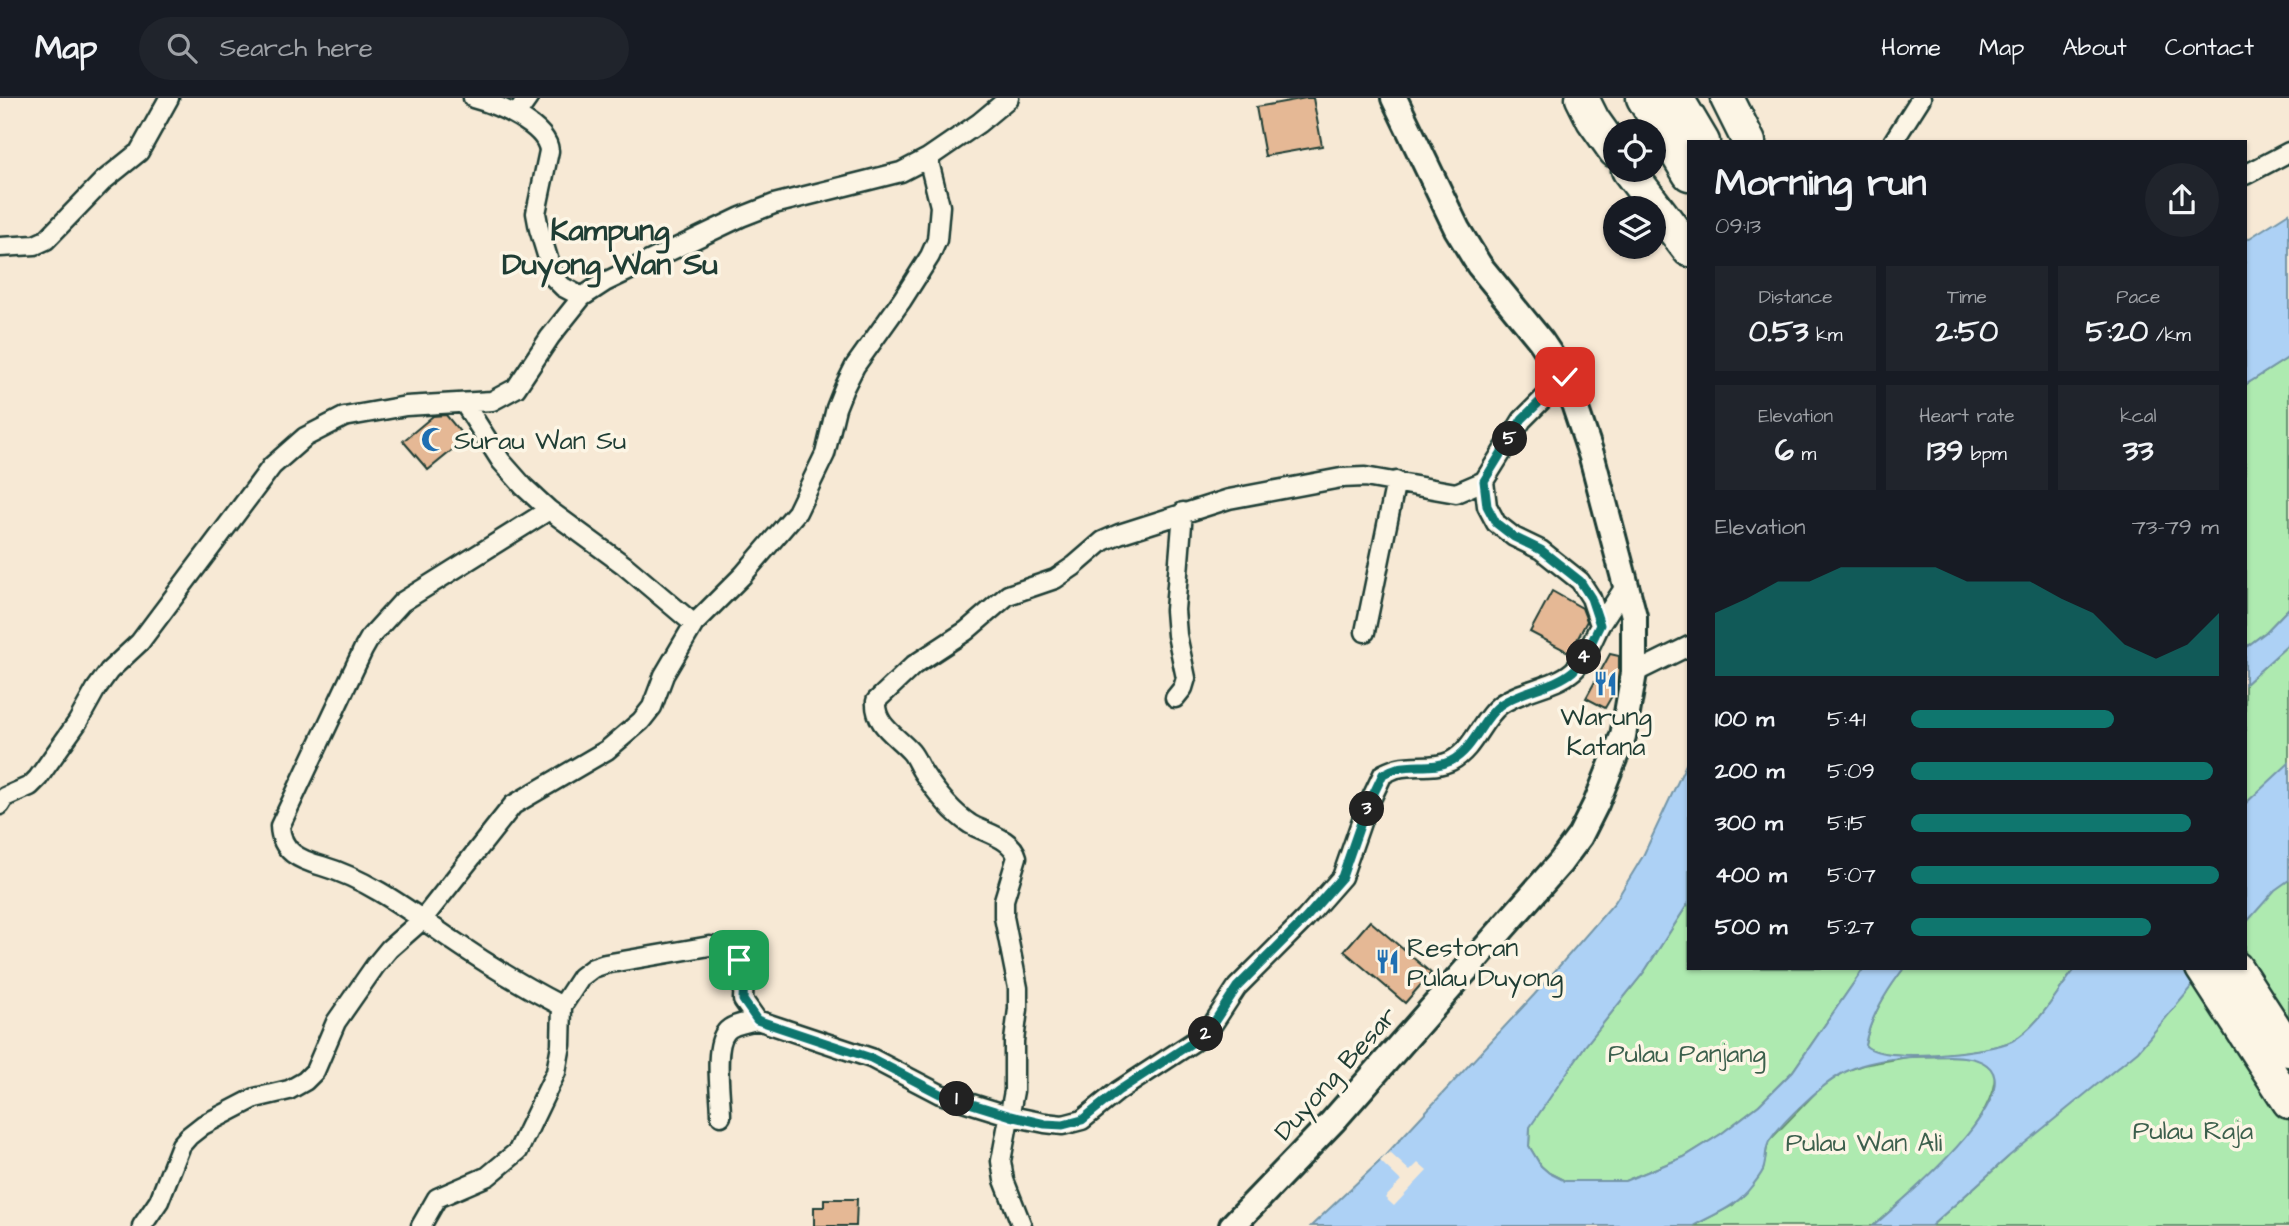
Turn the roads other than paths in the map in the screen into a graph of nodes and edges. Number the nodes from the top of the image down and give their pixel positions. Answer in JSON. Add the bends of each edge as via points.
{"nodes":[{"id":1,"x":169,"y":98,"type":"edge"},
{"id":2,"x":473,"y":98,"type":"edge"},
{"id":3,"x":528,"y":98,"type":"edge"},
{"id":4,"x":1009,"y":98,"type":"edge"},
{"id":5,"x":1394,"y":98,"type":"edge"},
{"id":6,"x":1582,"y":98,"type":"edge"},
{"id":7,"x":1643,"y":98,"type":"edge"},
{"id":8,"x":1677,"y":98,"type":"edge"},
{"id":9,"x":1727,"y":98,"type":"edge"},
{"id":10,"x":1921,"y":98,"type":"edge"},
{"id":11,"x":516,"y":115,"type":"junction"},
{"id":12,"x":1603,"y":134,"type":"edge"},
{"id":13,"x":1702,"y":140,"type":"edge"},
{"id":14,"x":1748,"y":140,"type":"edge"},
{"id":15,"x":1894,"y":140,"type":"edge"},
{"id":16,"x":2289,"y":152,"type":"edge"},
{"id":17,"x":928,"y":159,"type":"junction"},
{"id":18,"x":1687,"y":171,"type":"edge"},
{"id":19,"x":2247,"y":174,"type":"edge"},
{"id":20,"x":1637,"y":182,"type":"edge"},
{"id":21,"x":0,"y":247,"type":"edge"},
{"id":22,"x":1687,"y":247,"type":"edge"},
{"id":23,"x":582,"y":297,"type":"junction"},
{"id":24,"x":1565,"y":377,"type":"junction"},
{"id":25,"x":464,"y":403,"type":"junction"},
{"id":26,"x":1396,"y":481,"type":"junction"},
{"id":27,"x":1484,"y":481,"type":"junction"},
{"id":28,"x":549,"y":510,"type":"junction"},
{"id":29,"x":1183,"y":512,"type":"junction"},
{"id":30,"x":1626,"y":585,"type":"junction"},
{"id":31,"x":694,"y":624,"type":"junction"},
{"id":32,"x":1600,"y":625,"type":"junction"},
{"id":33,"x":1365,"y":632,"type":"dead end"},
{"id":34,"x":1687,"y":647,"type":"edge"},
{"id":35,"x":1634,"y":673,"type":"junction"},
{"id":36,"x":1175,"y":698,"type":"dead end"},
{"id":37,"x":2,"y":799,"type":"edge"},
{"id":38,"x":422,"y":920,"type":"junction"},
{"id":39,"x":2204,"y":970,"type":"edge"},
{"id":40,"x":2237,"y":970,"type":"edge"},
{"id":41,"x":562,"y":1006,"type":"junction"},
{"id":42,"x":2250,"y":1016,"type":"junction"},
{"id":43,"x":757,"y":1020,"type":"junction"},
{"id":44,"x":2289,"y":1050,"type":"edge"},
{"id":45,"x":2289,"y":1102,"type":"edge"},
{"id":46,"x":721,"y":1116,"type":"dead end"},
{"id":47,"x":1011,"y":1116,"type":"junction"},
{"id":48,"x":145,"y":1225,"type":"edge"},
{"id":49,"x":421,"y":1226,"type":"edge"},
{"id":50,"x":1022,"y":1226,"type":"edge"},
{"id":51,"x":1232,"y":1226,"type":"edge"}],
"edges":[{"from":1,"to":21,"type":"street","via":[[139,152],[103,181],[46,240]]},
{"from":2,"to":11,"type":"street"},
{"from":3,"to":11,"type":"street"},
{"from":4,"to":17,"type":"street"},
{"from":5,"to":24,"type":"street","name":"Duyong Besar","via":[[1479,265]]},
{"from":6,"to":12,"type":"highway"},
{"from":7,"to":18,"type":"highway"},
{"from":8,"to":13,"type":"highway"},
{"from":9,"to":14,"type":"highway"},
{"from":10,"to":15,"type":"street"},
{"from":11,"to":23,"type":"street","via":[[548,143],[538,229],[554,278]]},
{"from":16,"to":19,"type":"street"},
{"from":17,"to":23,"type":"street","via":[[901,172],[774,204],[741,217],[613,277]]},
{"from":17,"to":31,"type":"street","via":[[940,206],[937,240],[930,256],[850,377],[836,408],[825,454],[797,512]]},
{"from":20,"to":22,"type":"highway"},
{"from":23,"to":25,"type":"street","via":[[516,388],[492,401]]},
{"from":24,"to":27,"type":"street","via":[[1522,419]]},
{"from":24,"to":30,"type":"street","name":"Duyong Besar"},
{"from":25,"to":28,"type":"street","via":[[501,461]]},
{"from":25,"to":37,"type":"street","via":[[406,406],[344,417],[304,437],[272,466],[141,642],[109,671],[38,778]]},
{"from":26,"to":27,"type":"street","via":[[1456,493]]},
{"from":26,"to":29,"type":"street","via":[[1341,478]]},
{"from":26,"to":33,"type":"street"},
{"from":27,"to":32,"type":"street","via":[[1487,506],[1496,523],[1580,581]]},
{"from":28,"to":31,"type":"street"},
{"from":28,"to":38,"type":"street","via":[[402,602],[384,619],[363,650],[280,827],[280,840],[298,858],[357,878]]},
{"from":29,"to":36,"type":"street","via":[[1175,610],[1186,678]]},
{"from":29,"to":47,"type":"street","via":[[1103,541],[1055,579],[1008,595],[876,701],[883,726],[913,754],[949,808],[984,833],[1011,844],[1017,857],[1004,900],[1018,988]]},
{"from":30,"to":32,"type":"street"},
{"from":30,"to":35,"type":"street","name":"Duyong Besar","via":[[1634,616]]},
{"from":31,"to":38,"type":"street","via":[[641,721],[607,750],[513,805]]},
{"from":32,"to":47,"type":"street","via":[[1574,670],[1499,706],[1453,760],[1383,774],[1342,877],[1237,987],[1207,1033],[1082,1120],[1045,1124]]},
{"from":34,"to":35,"type":"street"},
{"from":35,"to":51,"type":"street","name":"Duyong Besar","via":[[1623,736],[1580,836],[1536,893],[1401,1045]]},
{"from":38,"to":41,"type":"street","via":[[516,982]]},
{"from":38,"to":48,"type":"street","via":[[376,966],[305,1081],[255,1098],[189,1136]]},
{"from":39,"to":42,"type":"highway"},
{"from":40,"to":42,"type":"highway"},
{"from":41,"to":43,"type":"street","via":[[581,977],[593,968],[710,946],[739,960],[744,974],[743,1000]]},
{"from":41,"to":49,"type":"street","via":[[556,1072],[518,1151],[488,1176],[437,1198]]},
{"from":42,"to":44,"type":"highway"},
{"from":42,"to":45,"type":"highway"},
{"from":43,"to":46,"type":"street","via":[[735,1026],[723,1037]]},
{"from":43,"to":47,"type":"street","via":[[871,1058],[940,1094]]},
{"from":47,"to":50,"type":"street","via":[[1001,1161]]}]}
